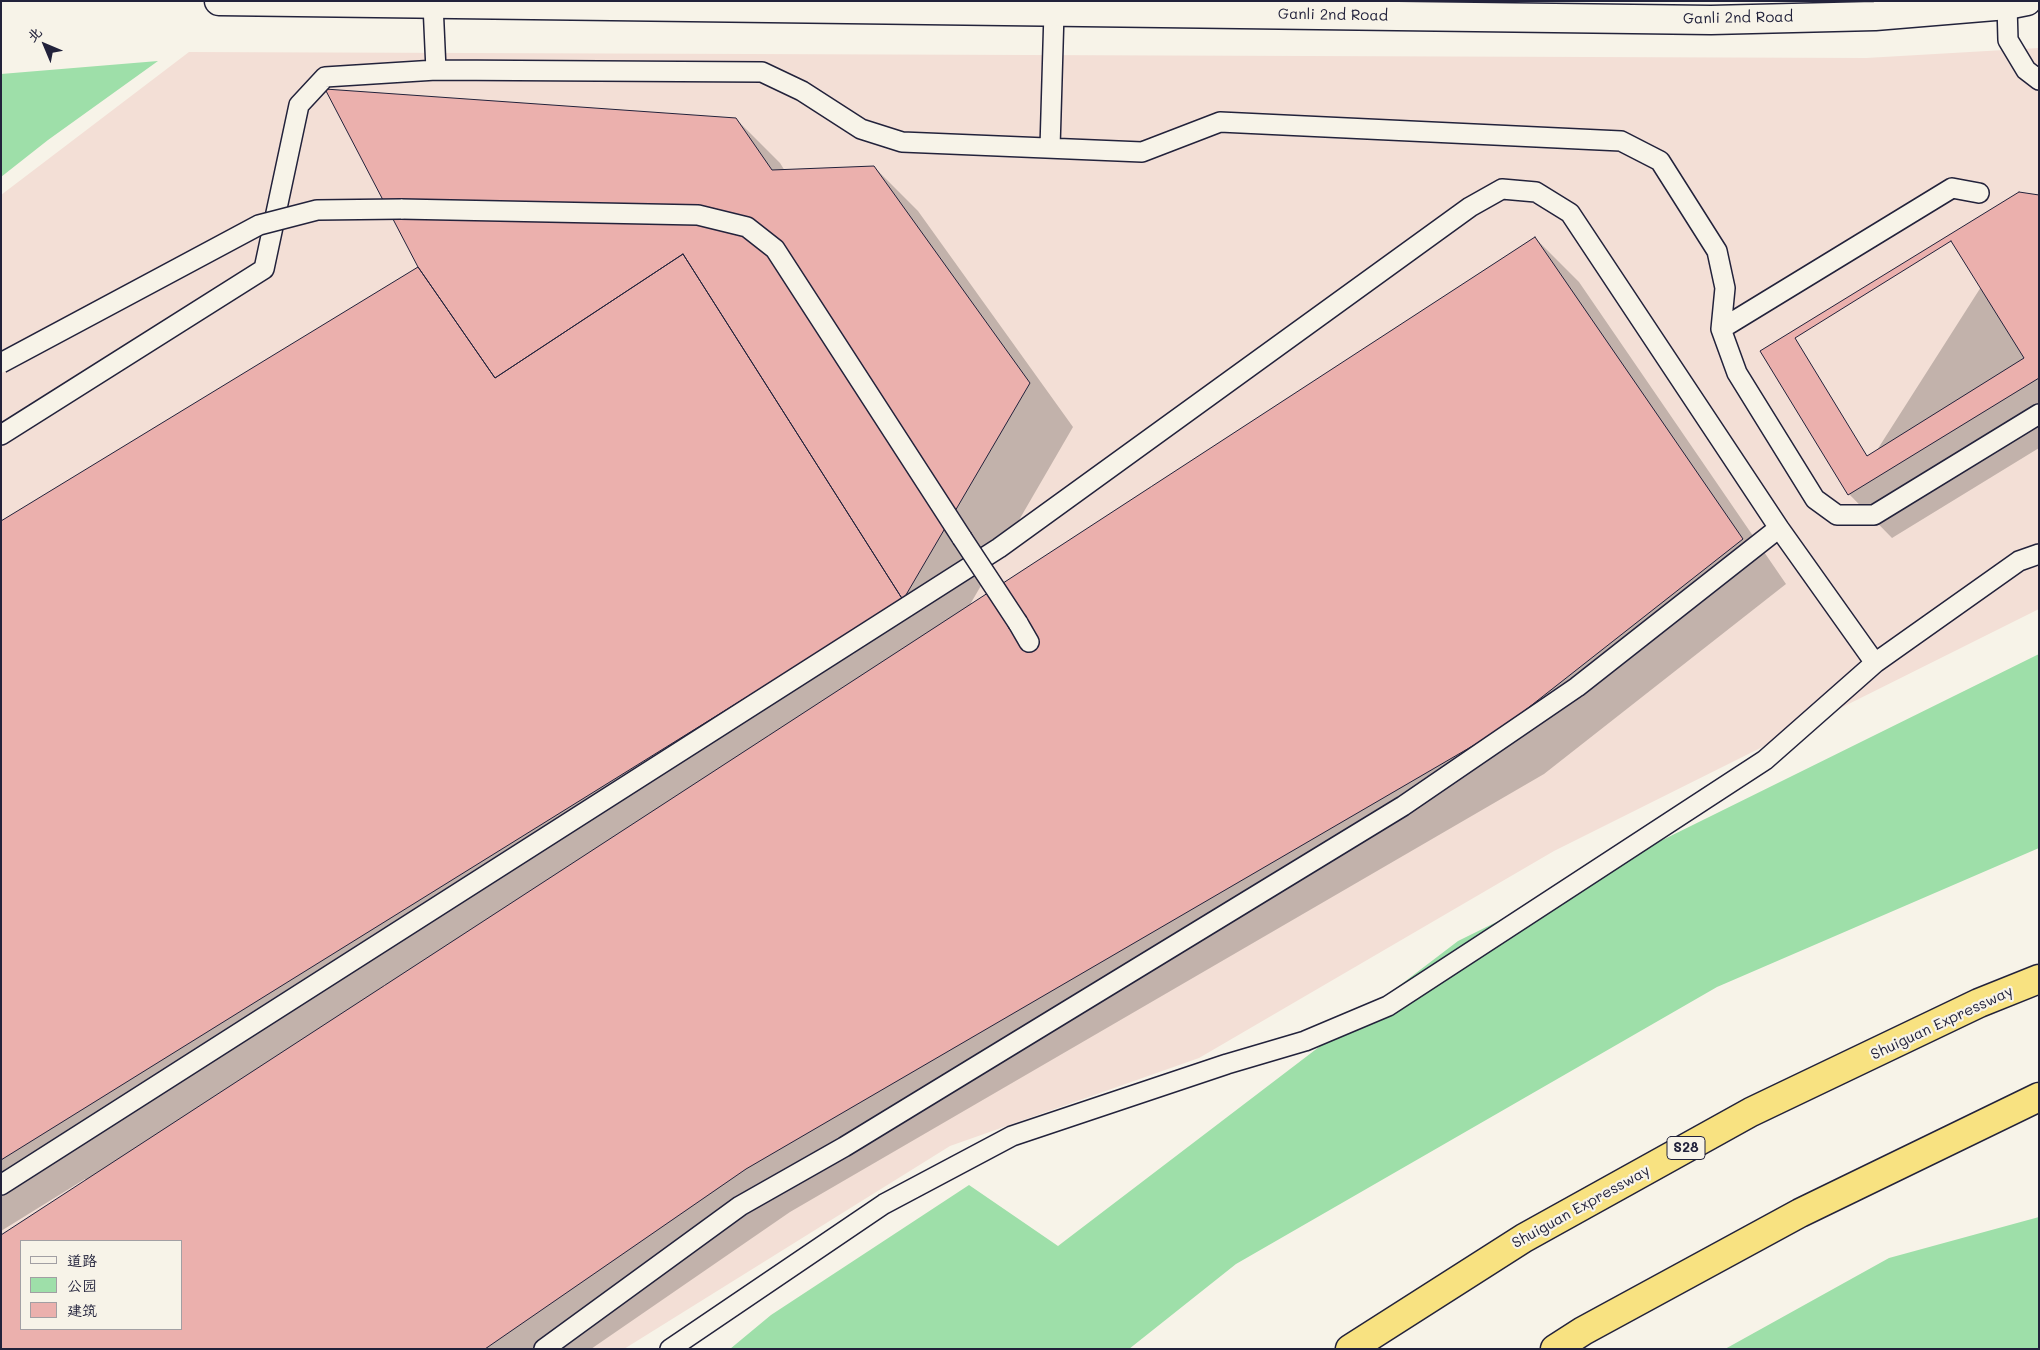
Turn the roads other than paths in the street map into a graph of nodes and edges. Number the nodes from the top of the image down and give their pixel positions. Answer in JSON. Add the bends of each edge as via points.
{"nodes":[{"id":1,"x":219,"y":1,"type":"edge"},
{"id":2,"x":2017,"y":3,"type":"edge"},
{"id":3,"x":433,"y":4,"type":"junction"},
{"id":4,"x":1054,"y":12,"type":"junction"},
{"id":5,"x":436,"y":70,"type":"junction"},
{"id":6,"x":2039,"y":80,"type":"edge"},
{"id":7,"x":1050,"y":148,"type":"junction"},
{"id":8,"x":1980,"y":193,"type":"dead end"},
{"id":9,"x":1721,"y":329,"type":"junction"},
{"id":10,"x":1,"y":363,"type":"edge"},
{"id":11,"x":2039,"y":414,"type":"edge"},
{"id":12,"x":1,"y":435,"type":"edge"},
{"id":13,"x":1778,"y":528,"type":"junction"},
{"id":14,"x":2039,"y":554,"type":"edge"},
{"id":15,"x":1029,"y":642,"type":"dead end"},
{"id":16,"x":1875,"y":663,"type":"junction"},
{"id":17,"x":2039,"y":979,"type":"edge"},
{"id":18,"x":2035,"y":1100,"type":"edge"},
{"id":19,"x":1,"y":1185,"type":"edge"},
{"id":20,"x":544,"y":1349,"type":"edge"},
{"id":21,"x":670,"y":1349,"type":"edge"},
{"id":22,"x":1350,"y":1349,"type":"edge"},
{"id":23,"x":1555,"y":1349,"type":"edge"}],
"edges":[{"from":1,"to":3,"type":"main road","name":"Ganli 2nd Road"},
{"from":2,"to":4,"type":"main road","name":"Ganli 2nd Road","via":[[1875,16],[1711,20]]},
{"from":2,"to":6,"type":"lane","via":[[2008,40],[2026,70]]},
{"from":3,"to":4,"type":"main road","name":"Ganli 2nd Road"},
{"from":3,"to":5,"type":"lane"},
{"from":4,"to":7,"type":"lane"},
{"from":5,"to":7,"type":"lane","via":[[762,72],[802,91],[861,129],[902,142]]},
{"from":5,"to":12,"type":"lane","via":[[325,77],[300,106],[264,269]]},
{"from":7,"to":9,"type":"lane","via":[[1142,152],[1220,122],[1622,141],[1660,161],[1717,251],[1725,288]]},
{"from":8,"to":9,"type":"lane","via":[[1952,188]]},
{"from":9,"to":11,"type":"lane","via":[[1737,373],[1815,499],[1837,515],[1874,515]]},
{"from":10,"to":15,"type":"lane","bridge":true,"via":[[259,225],[316,210],[698,215],[747,228],[775,249]]},
{"from":13,"to":16,"type":"lane"},
{"from":13,"to":19,"type":"lane","via":[[1570,213],[1536,192],[1502,189],[1470,207],[999,548]]},
{"from":13,"to":20,"type":"lane","via":[[1577,687],[1404,806],[844,1147],[740,1206]]},
{"from":14,"to":16,"type":"lane","via":[[2019,561]]},
{"from":16,"to":21,"type":"lane","via":[[1765,760],[1388,1006],[1305,1041],[1012,1136],[884,1204]]},
{"from":17,"to":22,"type":"highway","name":"Shuiguan Expressway","number":"S28","via":[[1980,1003],[1751,1112],[1524,1238]]},
{"from":18,"to":23,"type":"highway","via":[[1800,1213]]}]}
